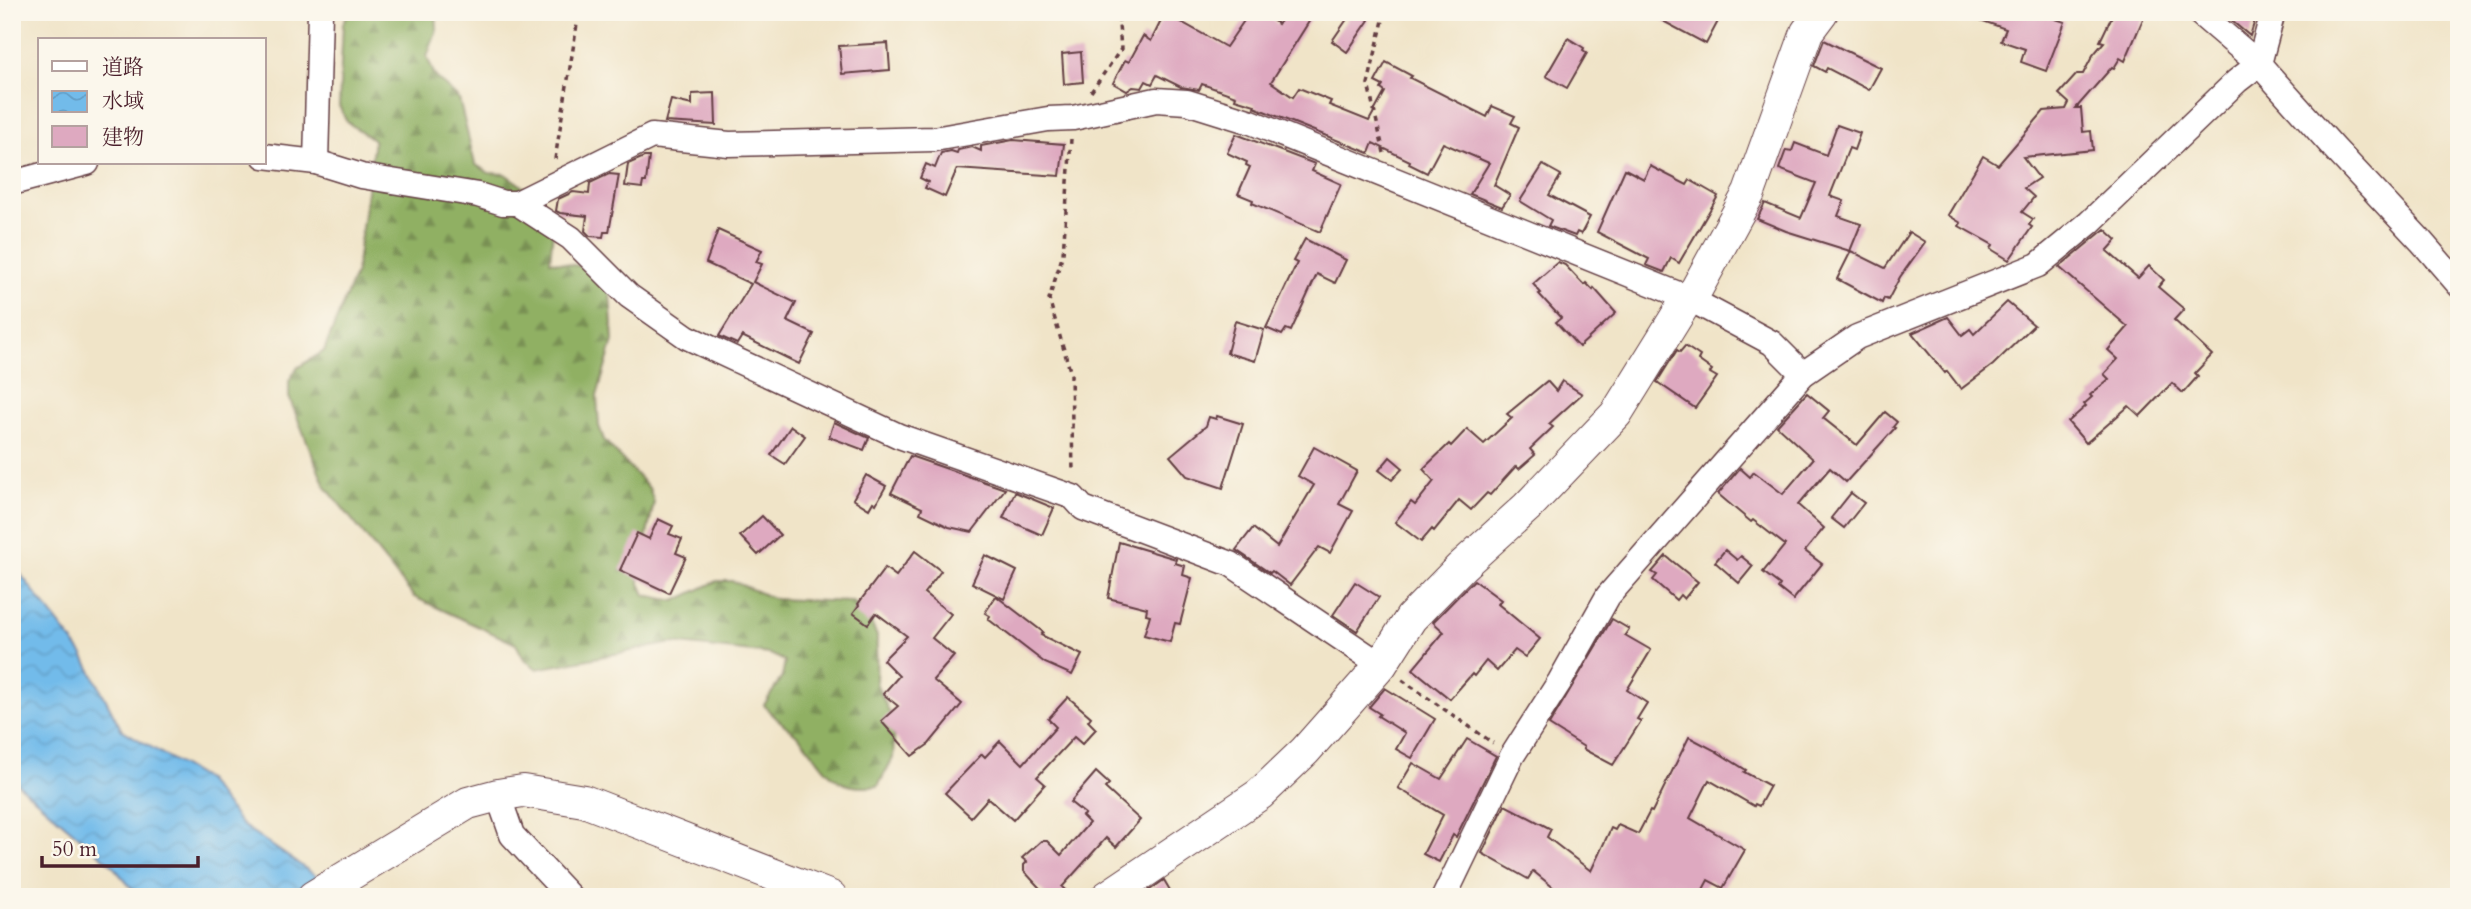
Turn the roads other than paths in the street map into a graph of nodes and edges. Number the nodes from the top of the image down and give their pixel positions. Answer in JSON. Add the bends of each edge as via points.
{"nodes":[{"id":1,"x":320,"y":12,"type":"edge"},
{"id":2,"x":1822,"y":12,"type":"edge"},
{"id":3,"x":2199,"y":12,"type":"edge"},
{"id":4,"x":2273,"y":12,"type":"edge"},
{"id":5,"x":2259,"y":64,"type":"junction"},
{"id":6,"x":266,"y":156,"type":"edge"},
{"id":7,"x":316,"y":162,"type":"junction"},
{"id":8,"x":83,"y":164,"type":"edge"},
{"id":9,"x":12,"y":183,"type":"edge"},
{"id":10,"x":517,"y":203,"type":"junction"},
{"id":11,"x":2459,"y":285,"type":"edge"},
{"id":12,"x":1688,"y":298,"type":"junction"},
{"id":13,"x":1802,"y":374,"type":"junction"},
{"id":14,"x":1381,"y":665,"type":"junction"},
{"id":15,"x":483,"y":799,"type":"junction"},
{"id":16,"x":313,"y":897,"type":"edge"},
{"id":17,"x":570,"y":897,"type":"edge"},
{"id":18,"x":831,"y":897,"type":"edge"},
{"id":19,"x":1107,"y":897,"type":"edge"},
{"id":20,"x":1444,"y":897,"type":"edge"}],
"edges":[{"from":1,"to":7,"type":"street"},
{"from":2,"to":12,"type":"street","via":[[1807,32],[1749,193]]},
{"from":3,"to":5,"type":"street"},
{"from":4,"to":5,"type":"street"},
{"from":5,"to":11,"type":"street"},
{"from":5,"to":13,"type":"street","via":[[2038,265],[1857,337]]},
{"from":6,"to":7,"type":"street"},
{"from":7,"to":10,"type":"street","via":[[361,176]]},
{"from":8,"to":9,"type":"street"},
{"from":10,"to":12,"type":"street","via":[[652,136],[729,144],[933,139],[1156,100],[1187,102],[1251,121]]},
{"from":10,"to":14,"type":"street","via":[[571,238],[629,296],[687,337],[899,436],[1073,497],[1083,508],[1231,564]]},
{"from":12,"to":13,"type":"street","via":[[1772,343]]},
{"from":12,"to":14,"type":"street","via":[[1616,414],[1411,618]]},
{"from":13,"to":20,"type":"street","via":[[1608,596],[1512,756]]},
{"from":14,"to":19,"type":"street","via":[[1260,794]]},
{"from":15,"to":16,"type":"street"},
{"from":15,"to":17,"type":"street"},
{"from":15,"to":18,"type":"street","via":[[523,791],[584,802]]}]}
